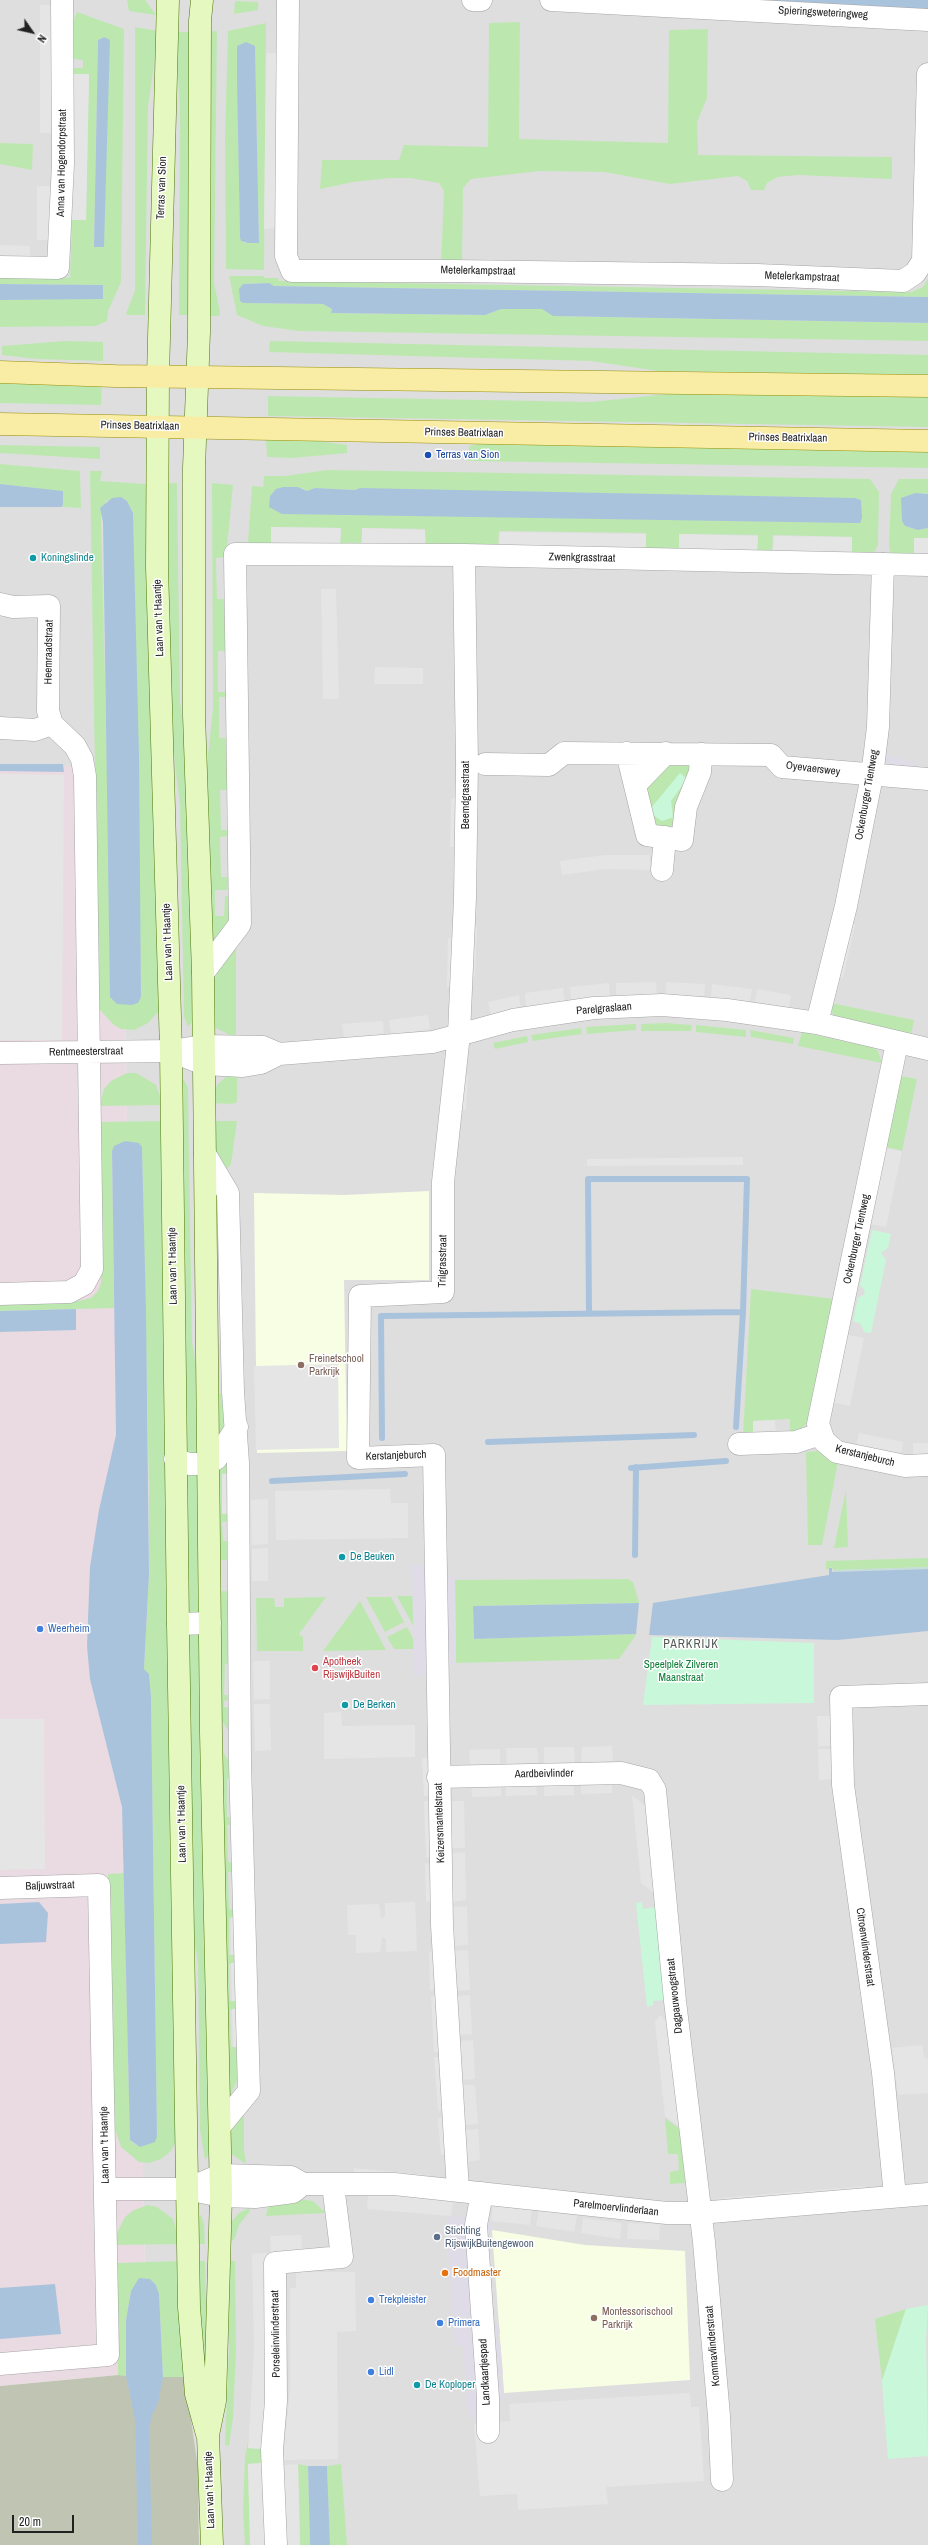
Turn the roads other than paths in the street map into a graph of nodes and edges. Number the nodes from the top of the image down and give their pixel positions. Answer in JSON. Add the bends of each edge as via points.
{"nodes":[{"id":1,"x":62,"y":0,"type":"edge"},
{"id":2,"x":168,"y":0,"type":"edge"},
{"id":3,"x":202,"y":0,"type":"edge"},
{"id":4,"x":288,"y":0,"type":"edge"},
{"id":5,"x":473,"y":0,"type":"edge"},
{"id":6,"x":481,"y":0,"type":"edge"},
{"id":7,"x":551,"y":0,"type":"edge"},
{"id":8,"x":928,"y":20,"type":"edge"},
{"id":9,"x":928,"y":74,"type":"edge"},
{"id":10,"x":926,"y":261,"type":"edge"},
{"id":11,"x":0,"y":267,"type":"edge"},
{"id":12,"x":0,"y":372,"type":"edge"},
{"id":13,"x":158,"y":376,"type":"junction"},
{"id":14,"x":197,"y":376,"type":"junction"},
{"id":15,"x":928,"y":386,"type":"edge"},
{"id":16,"x":0,"y":424,"type":"edge"},
{"id":17,"x":158,"y":426,"type":"junction"},
{"id":18,"x":194,"y":427,"type":"junction"},
{"id":19,"x":928,"y":440,"type":"edge"},
{"id":20,"x":464,"y":555,"type":"junction"},
{"id":21,"x":883,"y":564,"type":"junction"},
{"id":22,"x":928,"y":565,"type":"edge"},
{"id":23,"x":0,"y":604,"type":"edge"},
{"id":24,"x":52,"y":724,"type":"junction"},
{"id":25,"x":0,"y":728,"type":"edge"},
{"id":26,"x":627,"y":753,"type":"junction"},
{"id":27,"x":666,"y":753,"type":"junction"},
{"id":28,"x":701,"y":754,"type":"junction"},
{"id":29,"x":485,"y":764,"type":"dead end"},
{"id":30,"x":872,"y":776,"type":"junction"},
{"id":31,"x":928,"y":779,"type":"edge"},
{"id":32,"x":635,"y":785,"type":"junction"},
{"id":33,"x":665,"y":837,"type":"junction"},
{"id":34,"x":662,"y":870,"type":"dead end"},
{"id":35,"x":203,"y":973,"type":"junction"},
{"id":36,"x":817,"y":1023,"type":"junction"},
{"id":37,"x":459,"y":1034,"type":"junction"},
{"id":38,"x":897,"y":1043,"type":"junction"},
{"id":39,"x":928,"y":1049,"type":"edge"},
{"id":40,"x":88,"y":1052,"type":"junction"},
{"id":41,"x":171,"y":1052,"type":"junction"},
{"id":42,"x":0,"y":1053,"type":"edge"},
{"id":43,"x":204,"y":1055,"type":"junction"},
{"id":44,"x":205,"y":1154,"type":"junction"},
{"id":45,"x":0,"y":1294,"type":"edge"},
{"id":46,"x":237,"y":1427,"type":"junction"},
{"id":47,"x":820,"y":1434,"type":"junction"},
{"id":48,"x":739,"y":1444,"type":"dead end"},
{"id":49,"x":434,"y":1455,"type":"joint"},
{"id":50,"x":358,"y":1458,"type":"joint"},
{"id":51,"x":176,"y":1459,"type":"junction"},
{"id":52,"x":207,"y":1464,"type":"junction"},
{"id":53,"x":928,"y":1465,"type":"edge"},
{"id":54,"x":210,"y":1623,"type":"junction"},
{"id":55,"x":178,"y":1624,"type":"junction"},
{"id":56,"x":928,"y":1694,"type":"edge"},
{"id":57,"x":211,"y":1732,"type":"junction"},
{"id":58,"x":240,"y":1762,"type":"junction"},
{"id":59,"x":438,"y":1777,"type":"junction"},
{"id":60,"x":649,"y":1780,"type":"joint"},
{"id":61,"x":99,"y":1885,"type":"joint"},
{"id":62,"x":0,"y":1888,"type":"edge"},
{"id":63,"x":220,"y":2126,"type":"junction"},
{"id":64,"x":221,"y":2185,"type":"junction"},
{"id":65,"x":333,"y":2185,"type":"junction"},
{"id":66,"x":106,"y":2189,"type":"junction"},
{"id":67,"x":187,"y":2189,"type":"junction"},
{"id":68,"x":458,"y":2190,"type":"junction"},
{"id":69,"x":482,"y":2193,"type":"junction"},
{"id":70,"x":928,"y":2194,"type":"edge"},
{"id":71,"x":895,"y":2196,"type":"junction"},
{"id":72,"x":699,"y":2213,"type":"junction"},
{"id":73,"x":0,"y":2364,"type":"edge"},
{"id":74,"x":488,"y":2432,"type":"dead end"},
{"id":75,"x":208,"y":2435,"type":"junction"},
{"id":76,"x":722,"y":2475,"type":"dead end"},
{"id":77,"x":212,"y":2545,"type":"edge"},
{"id":78,"x":276,"y":2545,"type":"edge"}],
"edges":[{"from":1,"to":11,"type":"street","name":"Anna van Hogendorpstraat","via":[[63,163],[58,268]]},
{"from":2,"to":13,"type":"street","name":"Terras van Sion"},
{"from":3,"to":14,"type":"street"},
{"from":4,"to":10,"type":"street","name":"Metelerkampstraat","via":[[286,256],[292,271],[757,275],[903,281]]},
{"from":5,"to":6,"type":"street"},
{"from":7,"to":8,"type":"street","name":"Spieringsweteringweg"},
{"from":9,"to":10,"type":"street"},
{"from":12,"to":13,"type":"main road"},
{"from":13,"to":14,"type":"main road"},
{"from":13,"to":17,"type":"street","name":"Terras van Sion"},
{"from":14,"to":15,"type":"main road"},
{"from":14,"to":18,"type":"street","name":"Laan van 't Haantje"},
{"from":16,"to":17,"type":"main road","name":"Prinses Beatrixlaan"},
{"from":17,"to":18,"type":"main road","name":"Prinses Beatrixlaan"},
{"from":17,"to":41,"type":"street","name":"Laan van 't Haantje","via":[[157,567]]},
{"from":18,"to":19,"type":"main road","name":"Prinses Beatrixlaan"},
{"from":18,"to":35,"type":"street","name":"Laan van 't Haantje","via":[[194,715]]},
{"from":20,"to":21,"type":"street","name":"Zwenkgrasstraat"},
{"from":20,"to":35,"type":"street","name":"Zwenkgrasstraat","via":[[235,554],[240,924]]},
{"from":20,"to":37,"type":"street","name":"Beemdgrasstraat","via":[[467,764]]},
{"from":21,"to":22,"type":"street","name":"Zwenkgrasstraat"},
{"from":21,"to":30,"type":"street","name":"Ockenburger Tientweg","via":[[878,727]]},
{"from":23,"to":24,"type":"street","name":"Heemraadstraat","via":[[13,607],[49,606],[48,711]]},
{"from":24,"to":25,"type":"street","via":[[35,730]]},
{"from":24,"to":40,"type":"street","via":[[75,746],[82,759],[85,776]]},
{"from":26,"to":27,"type":"street","name":"Oyevaerswey"},
{"from":26,"to":29,"type":"street","name":"Oyevaerswey","via":[[564,752],[549,765]]},
{"from":26,"to":32,"type":"street"},
{"from":27,"to":28,"type":"street","name":"Oyevaerswey"},
{"from":27,"to":32,"type":"street"},
{"from":28,"to":30,"type":"street","name":"Oyevaerswey","via":[[771,755],[782,767]]},
{"from":28,"to":33,"type":"street","via":[[700,772],[686,807],[682,840]]},
{"from":30,"to":31,"type":"street","name":"Oyevaerswey"},
{"from":30,"to":36,"type":"street","name":"Ockenburger Tientweg","via":[[846,906]]},
{"from":32,"to":33,"type":"street","via":[[647,835]]},
{"from":33,"to":34,"type":"street"},
{"from":35,"to":43,"type":"street","name":"Laan van 't Haantje"},
{"from":36,"to":37,"type":"street","name":"Parelgraslaan","via":[[728,1010],[637,1006],[594,1008],[528,1018]]},
{"from":36,"to":38,"type":"street","name":"Parelgraslaan"},
{"from":37,"to":43,"type":"street","name":"Parelgraslaan","via":[[426,1043],[280,1054],[263,1047]]},
{"from":37,"to":50,"type":"street","name":"Trilgrasstraat","via":[[443,1182],[443,1292],[360,1296]]},
{"from":38,"to":39,"type":"street","name":"Parelgraslaan"},
{"from":38,"to":47,"type":"street","name":"Ockenburger Tientweg","via":[[818,1424]]},
{"from":40,"to":41,"type":"street","name":"Rentmeesterstraat"},
{"from":40,"to":42,"type":"street","name":"Rentmeesterstraat"},
{"from":40,"to":45,"type":"street","via":[[92,1268],[84,1284],[69,1292]]},
{"from":41,"to":43,"type":"street","name":"Rentmeesterstraat"},
{"from":41,"to":51,"type":"street","name":"Laan van 't Haantje"},
{"from":43,"to":44,"type":"street","name":"Laan van 't Haantje"},
{"from":44,"to":46,"type":"street","name":"Laan van 't Haantje","via":[[228,1193],[233,1392]]},
{"from":44,"to":52,"type":"street","name":"Laan van 't Haantje"},
{"from":46,"to":52,"type":"street","via":[[216,1459]]},
{"from":46,"to":58,"type":"street","name":"Laan van 't Haantje"},
{"from":47,"to":48,"type":"street","via":[[796,1442]]},
{"from":47,"to":53,"type":"street","name":"Kerstanjeburch","via":[[830,1447],[838,1452],[905,1466]]},
{"from":49,"to":50,"type":"street","name":"Kerstanjeburch"},
{"from":49,"to":59,"type":"street","name":"Keizersmantelstraat"},
{"from":51,"to":52,"type":"street","via":[[189,1464]]},
{"from":51,"to":55,"type":"street","name":"Laan van 't Haantje"},
{"from":52,"to":54,"type":"street","name":"Laan van 't Haantje"},
{"from":54,"to":55,"type":"street"},
{"from":54,"to":57,"type":"street","name":"Laan van 't Haantje"},
{"from":55,"to":67,"type":"street","name":"Laan van 't Haantje"},
{"from":56,"to":71,"type":"street","name":"Citroenvlinderstraat","via":[[841,1697],[843,1785],[883,2073]]},
{"from":57,"to":58,"type":"street"},
{"from":57,"to":63,"type":"street","name":"Laan van 't Haantje"},
{"from":58,"to":63,"type":"street","name":"Laan van 't Haantje","via":[[249,2091]]},
{"from":59,"to":60,"type":"street","name":"Aardbeivlinder","via":[[621,1773]]},
{"from":59,"to":68,"type":"street","name":"Keizersmantelstraat","via":[[442,1925]]},
{"from":60,"to":72,"type":"street","name":"Dagpauwoogstraat","via":[[655,1790]]},
{"from":61,"to":62,"type":"street","name":"Baljuwstraat"},
{"from":61,"to":66,"type":"street","name":"Laan van 't Haantje"},
{"from":63,"to":64,"type":"street","name":"Laan van 't Haantje"},
{"from":64,"to":65,"type":"street","name":"Parelmoervlinderlaan","via":[[291,2177],[304,2184]]},
{"from":64,"to":67,"type":"street","name":"Laan van 't Haantje"},
{"from":64,"to":75,"type":"street","name":"Laan van 't Haantje","via":[[215,2401]]},
{"from":65,"to":68,"type":"street","name":"Parelmoervlinderlaan","via":[[394,2184]]},
{"from":65,"to":78,"type":"street","name":"Porseleinvlinderstraat","via":[[342,2257],[275,2263],[276,2401],[272,2450]]},
{"from":66,"to":67,"type":"street","name":"Laan van 't Haantje"},
{"from":66,"to":73,"type":"street","name":"Laan van 't Haantje","via":[[108,2356]]},
{"from":67,"to":75,"type":"street","name":"Laan van 't Haantje","via":[[189,2307],[194,2380],[201,2418]]},
{"from":68,"to":69,"type":"street","name":"Parelmoervlinderlaan"},
{"from":69,"to":72,"type":"street","name":"Parelmoervlinderlaan","via":[[652,2213]]},
{"from":69,"to":74,"type":"street","name":"Landkaartjespad","via":[[476,2225]]},
{"from":70,"to":71,"type":"street","name":"Parelmoervlinderlaan"},
{"from":71,"to":72,"type":"street","name":"Parelmoervlinderlaan"},
{"from":72,"to":76,"type":"street","name":"Kommavlinderstraat","via":[[704,2242]]},
{"from":75,"to":77,"type":"street","name":"Laan van 't Haantje"}]}
